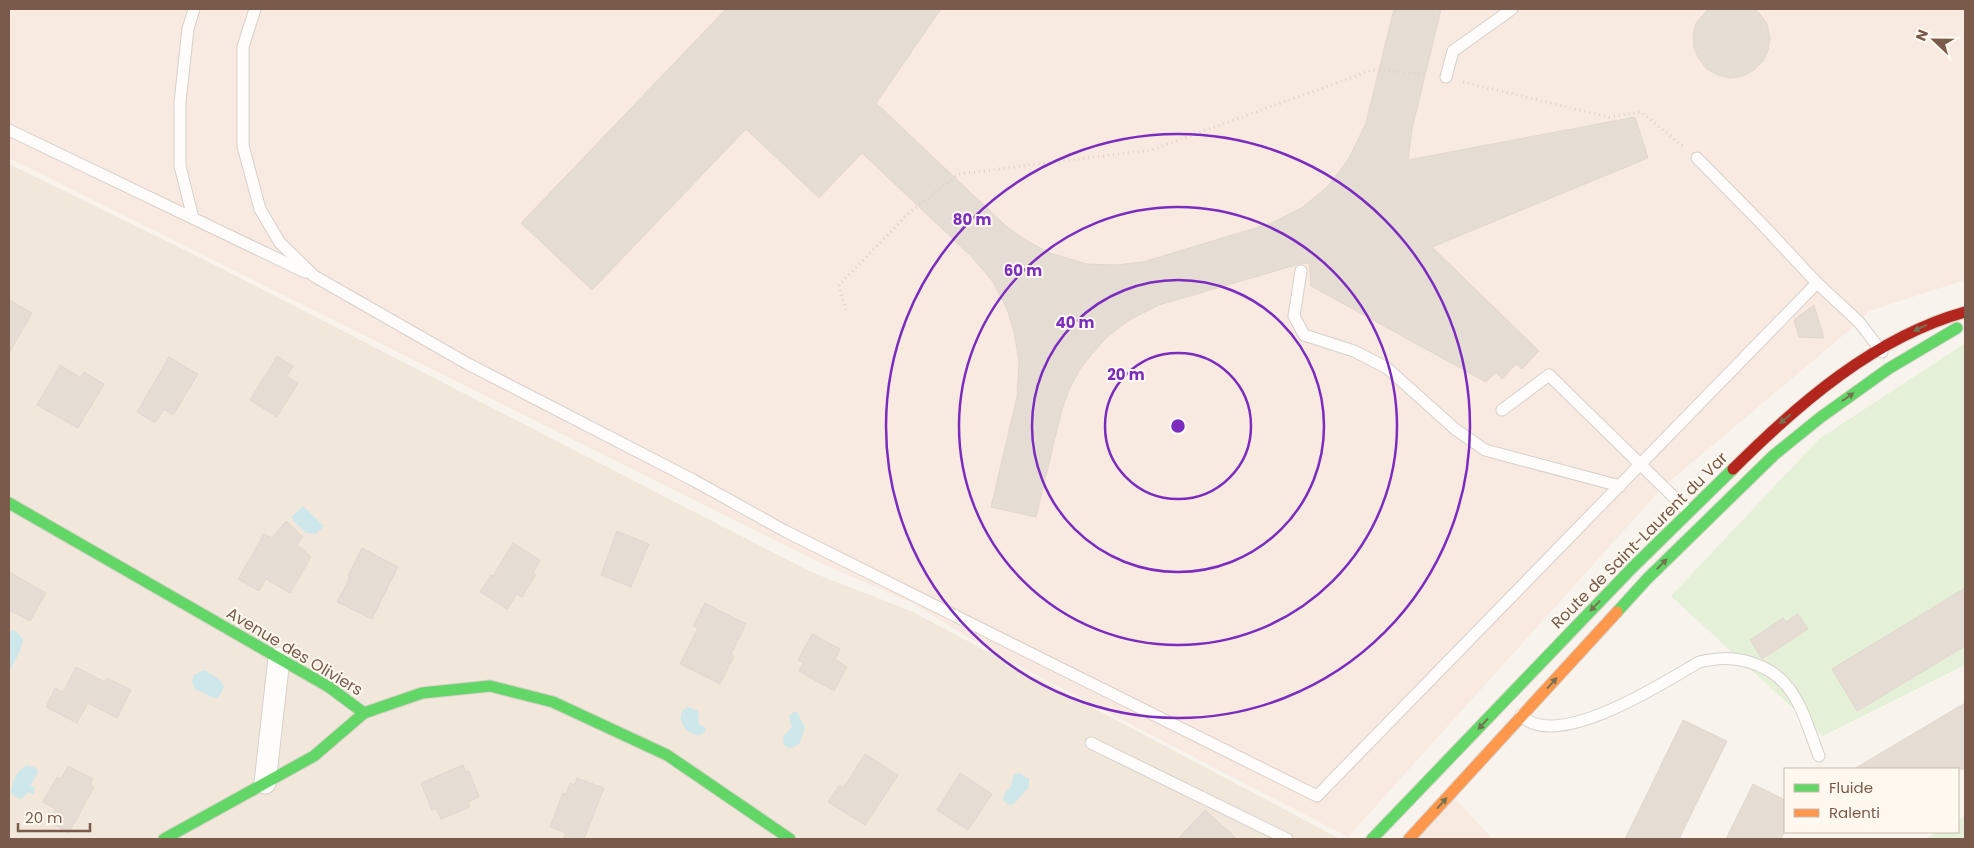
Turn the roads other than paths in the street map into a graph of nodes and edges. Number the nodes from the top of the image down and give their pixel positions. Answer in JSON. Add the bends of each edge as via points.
{"nodes":[{"id":1,"x":194,"y":9,"type":"edge"},
{"id":2,"x":255,"y":9,"type":"edge"},
{"id":3,"x":1512,"y":9,"type":"edge"},
{"id":4,"x":1446,"y":78,"type":"road end"},
{"id":5,"x":9,"y":130,"type":"edge"},
{"id":6,"x":1697,"y":158,"type":"road end"},
{"id":7,"x":193,"y":218,"type":"junction"},
{"id":8,"x":1301,"y":271,"type":"dead end"},
{"id":9,"x":314,"y":276,"type":"junction"},
{"id":10,"x":1817,"y":283,"type":"junction"},
{"id":11,"x":1965,"y":312,"type":"edge"},
{"id":12,"x":1965,"y":324,"type":"edge"},
{"id":13,"x":1881,"y":351,"type":"junction"},
{"id":14,"x":1888,"y":369,"type":"junction"},
{"id":15,"x":1502,"y":410,"type":"dead end"},
{"id":16,"x":1640,"y":465,"type":"junction"},
{"id":17,"x":1620,"y":486,"type":"junction"},
{"id":18,"x":9,"y":503,"type":"edge"},
{"id":19,"x":1688,"y":511,"type":"junction"},
{"id":20,"x":1567,"y":635,"type":"junction"},
{"id":21,"x":279,"y":658,"type":"junction"},
{"id":22,"x":364,"y":713,"type":"junction"},
{"id":23,"x":1522,"y":717,"type":"junction"},
{"id":24,"x":1091,"y":743,"type":"dead end"},
{"id":25,"x":1479,"y":746,"type":"dead end"},
{"id":26,"x":1819,"y":756,"type":"dead end"},
{"id":27,"x":1466,"y":758,"type":"dead end"},
{"id":28,"x":1434,"y":776,"type":"junction"},
{"id":29,"x":265,"y":783,"type":"junction"},
{"id":30,"x":164,"y":839,"type":"edge"},
{"id":31,"x":790,"y":839,"type":"edge"},
{"id":32,"x":1287,"y":839,"type":"edge"},
{"id":33,"x":1372,"y":839,"type":"edge"},
{"id":34,"x":1409,"y":839,"type":"edge"}],
"edges":[{"from":1,"to":7,"type":"lane","via":[[188,29],[180,102],[180,166]]},
{"from":2,"to":9,"type":"lane","via":[[243,47],[243,146],[260,209],[280,243]]},
{"from":3,"to":4,"type":"lane","via":[[1453,51]]},
{"from":5,"to":7,"type":"lane"},
{"from":6,"to":10,"type":"lane"},
{"from":7,"to":9,"type":"lane"},
{"from":8,"to":17,"type":"lane","via":[[1294,316],[1304,335],[1354,352],[1387,368],[1455,429],[1486,450]]},
{"from":9,"to":17,"type":"lane","via":[[468,364],[785,530],[1316,796]]},
{"from":10,"to":13,"type":"lane","via":[[1859,322]]},
{"from":10,"to":16,"type":"lane"},
{"from":11,"to":13,"type":"main road","name":"Route de Saint-Laurent du Var","one_way":true,"via":[[1916,330]]},
{"from":12,"to":14,"type":"main road","name":"Route de Saint-Laurent du Var"},
{"from":13,"to":14,"type":"lane"},
{"from":13,"to":19,"type":"main road","name":"Route de Saint-Laurent du Var","one_way":true,"via":[[1816,393],[1772,430]]},
{"from":23,"to":14,"type":"main road","name":"Route de Saint-Laurent du Var","one_way":true,"via":[[1647,579],[1774,455],[1820,416]]},
{"from":15,"to":16,"type":"lane","via":[[1549,375]]},
{"from":16,"to":17,"type":"lane"},
{"from":16,"to":19,"type":"lane"},
{"from":18,"to":21,"type":"main road","name":"Avenue des Oliviers"},
{"from":19,"to":20,"type":"main road","name":"Route de Saint-Laurent du Var","one_way":true},
{"from":20,"to":23,"type":"lane","via":[[1542,677],[1519,703],[1517,709]]},
{"from":20,"to":28,"type":"main road","name":"Route de Saint-Laurent du Var","one_way":true},
{"from":21,"to":22,"type":"main road","name":"Avenue des Oliviers","via":[[329,687]]},
{"from":21,"to":29,"type":"street"},
{"from":22,"to":29,"type":"main road","via":[[314,756]]},
{"from":22,"to":31,"type":"main road","name":"Avenue des Oliviers","via":[[422,693],[490,686],[553,702],[668,755]]},
{"from":23,"to":25,"type":"lane","via":[[1511,714],[1504,718]]},
{"from":23,"to":26,"type":"lane","via":[[1538,725],[1576,723],[1606,713],[1700,662],[1716,658],[1736,659],[1768,669],[1782,678],[1801,710]]},
{"from":34,"to":23,"type":"main road","name":"Route de Saint-Laurent du Var","one_way":true},
{"from":24,"to":32,"type":"lane"},
{"from":27,"to":28,"type":"lane","via":[[1450,770]]},
{"from":28,"to":33,"type":"main road","name":"Route de Saint-Laurent du Var"},
{"from":29,"to":30,"type":"main road"}]}
